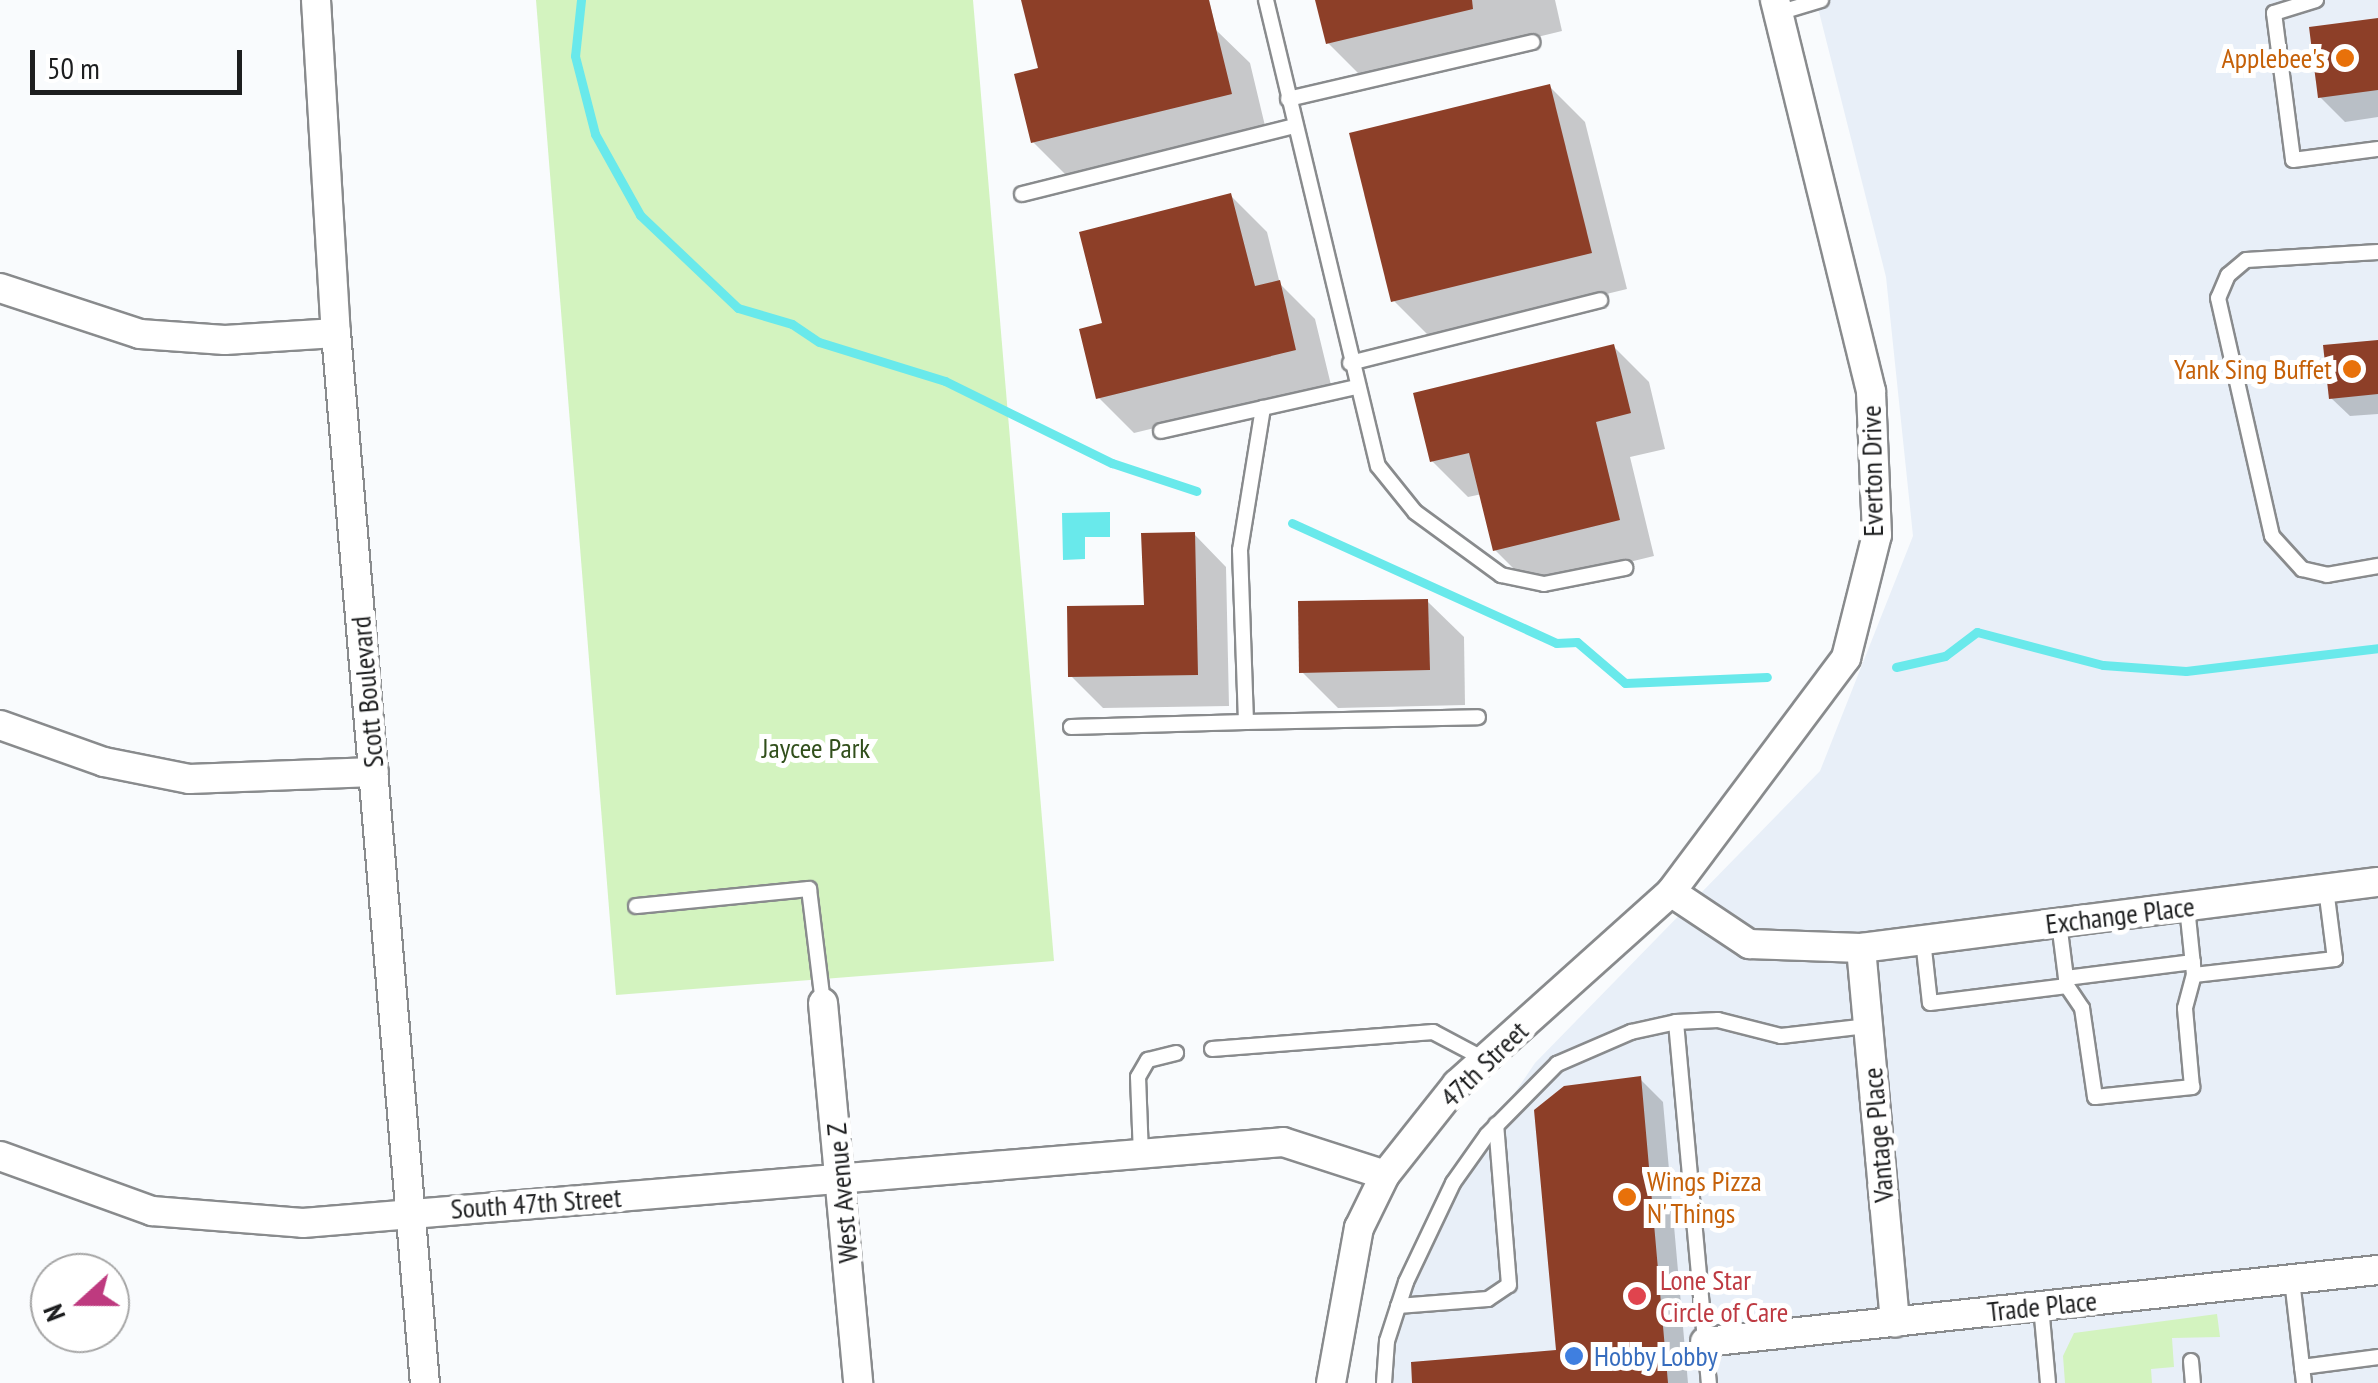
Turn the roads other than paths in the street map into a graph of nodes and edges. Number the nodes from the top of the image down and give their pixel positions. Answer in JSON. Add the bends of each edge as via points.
{"nodes":[{"id":1,"x":316,"y":0,"type":"edge"},
{"id":2,"x":1266,"y":0,"type":"edge"},
{"id":3,"x":1820,"y":0,"type":"edge"},
{"id":4,"x":2316,"y":0,"type":"edge"},
{"id":5,"x":1777,"y":7,"type":"edge"},
{"id":6,"x":1532,"y":42,"type":"dead end"},
{"id":7,"x":1288,"y":99,"type":"junction"},
{"id":8,"x":1294,"y":126,"type":"junction"},
{"id":9,"x":2378,"y":149,"type":"edge"},
{"id":10,"x":1022,"y":194,"type":"dead end"},
{"id":11,"x":2378,"y":252,"type":"edge"},
{"id":12,"x":0,"y":288,"type":"edge"},
{"id":13,"x":1600,"y":300,"type":"dead end"},
{"id":14,"x":336,"y":334,"type":"junction"},
{"id":15,"x":1350,"y":363,"type":"junction"},
{"id":16,"x":1356,"y":386,"type":"junction"},
{"id":17,"x":1264,"y":408,"type":"junction"},
{"id":18,"x":1161,"y":431,"type":"dead end"},
{"id":19,"x":2378,"y":566,"type":"edge"},
{"id":20,"x":1625,"y":568,"type":"dead end"},
{"id":21,"x":1478,"y":718,"type":"dead end"},
{"id":22,"x":1246,"y":722,"type":"junction"},
{"id":23,"x":0,"y":724,"type":"edge"},
{"id":24,"x":1071,"y":727,"type":"dead end"},
{"id":25,"x":374,"y":772,"type":"junction"},
{"id":26,"x":2378,"y":882,"type":"edge"},
{"id":27,"x":2326,"y":889,"type":"junction"},
{"id":28,"x":1671,"y":892,"type":"junction"},
{"id":29,"x":636,"y":906,"type":"dead end"},
{"id":30,"x":2186,"y":907,"type":"junction"},
{"id":31,"x":2060,"y":923,"type":"junction"},
{"id":32,"x":1923,"y":940,"type":"junction"},
{"id":33,"x":1861,"y":948,"type":"junction"},
{"id":34,"x":2194,"y":969,"type":"junction"},
{"id":35,"x":2067,"y":982,"type":"junction"},
{"id":36,"x":823,"y":1003,"type":"joint"},
{"id":37,"x":1676,"y":1022,"type":"junction"},
{"id":38,"x":1868,"y":1026,"type":"junction"},
{"id":39,"x":1212,"y":1048,"type":"dead end"},
{"id":40,"x":1176,"y":1053,"type":"dead end"},
{"id":41,"x":1484,"y":1060,"type":"junction"},
{"id":42,"x":1496,"y":1125,"type":"junction"},
{"id":43,"x":1141,"y":1155,"type":"junction"},
{"id":44,"x":0,"y":1156,"type":"edge"},
{"id":45,"x":1384,"y":1175,"type":"junction"},
{"id":46,"x":842,"y":1182,"type":"junction"},
{"id":47,"x":410,"y":1211,"type":"junction"},
{"id":48,"x":2378,"y":1270,"type":"edge"},
{"id":49,"x":2292,"y":1280,"type":"junction"},
{"id":50,"x":1398,"y":1306,"type":"junction"},
{"id":51,"x":2041,"y":1306,"type":"junction"},
{"id":52,"x":1895,"y":1322,"type":"junction"},
{"id":53,"x":1705,"y":1342,"type":"junction"},
{"id":54,"x":2378,"y":1357,"type":"edge"},
{"id":55,"x":2191,"y":1361,"type":"dead end"},
{"id":56,"x":2302,"y":1366,"type":"junction"},
{"id":57,"x":425,"y":1383,"type":"edge"},
{"id":58,"x":858,"y":1383,"type":"edge"},
{"id":59,"x":1331,"y":1383,"type":"edge"},
{"id":60,"x":1384,"y":1383,"type":"edge"},
{"id":61,"x":1708,"y":1383,"type":"edge"},
{"id":62,"x":2048,"y":1383,"type":"edge"},
{"id":63,"x":2193,"y":1383,"type":"edge"},
{"id":64,"x":2304,"y":1383,"type":"edge"}],
"edges":[{"from":1,"to":14,"type":"street","name":"Scott Boulevard"},
{"from":2,"to":7,"type":"lane"},
{"from":3,"to":5,"type":"lane"},
{"from":4,"to":9,"type":"lane","via":[[2274,13],[2293,160]]},
{"from":5,"to":28,"type":"street","name":"Everton Drive","via":[[1870,391],[1876,534],[1846,658]]},
{"from":6,"to":7,"type":"lane"},
{"from":7,"to":8,"type":"lane"},
{"from":8,"to":10,"type":"lane"},
{"from":8,"to":15,"type":"lane"},
{"from":11,"to":19,"type":"lane","via":[[2246,260],[2228,275],[2218,298],[2272,536],[2302,570],[2327,575]]},
{"from":12,"to":14,"type":"street","via":[[140,334],[225,340]]},
{"from":13,"to":15,"type":"lane"},
{"from":14,"to":25,"type":"street","name":"Scott Boulevard"},
{"from":15,"to":16,"type":"lane"},
{"from":16,"to":17,"type":"lane"},
{"from":16,"to":20,"type":"lane","via":[[1369,440],[1394,490],[1501,575],[1544,584]]},
{"from":17,"to":18,"type":"lane"},
{"from":17,"to":22,"type":"lane","via":[[1240,550]]},
{"from":21,"to":22,"type":"lane"},
{"from":22,"to":24,"type":"lane"},
{"from":23,"to":25,"type":"street","via":[[104,762],[170,777],[237,782]]},
{"from":25,"to":47,"type":"street","name":"Scott Boulevard"},
{"from":26,"to":27,"type":"street","name":"Exchange Place"},
{"from":27,"to":30,"type":"street","name":"Exchange Place"},
{"from":27,"to":34,"type":"lane","via":[[2336,959]]},
{"from":28,"to":33,"type":"street","via":[[1749,944]]},
{"from":28,"to":41,"type":"street","name":"47th Street"},
{"from":29,"to":36,"type":"lane","via":[[809,889]]},
{"from":30,"to":31,"type":"street","name":"Exchange Place"},
{"from":30,"to":34,"type":"lane"},
{"from":31,"to":32,"type":"street","name":"Exchange Place"},
{"from":31,"to":35,"type":"lane"},
{"from":32,"to":33,"type":"street","name":"Exchange Place"},
{"from":32,"to":35,"type":"lane","via":[[1930,1003]]},
{"from":33,"to":38,"type":"street","name":"Vantage Place"},
{"from":34,"to":35,"type":"lane"},
{"from":34,"to":35,"type":"lane","via":[[2184,1008],[2192,1087],[2095,1096],[2082,1008]]},
{"from":36,"to":46,"type":"street","name":"West Avenue Z"},
{"from":37,"to":38,"type":"lane","via":[[1718,1020],[1781,1036]]},
{"from":37,"to":42,"type":"lane","via":[[1630,1032],[1557,1064]]},
{"from":37,"to":53,"type":"lane"},
{"from":38,"to":52,"type":"street","name":"Vantage Place"},
{"from":39,"to":41,"type":"lane","via":[[1433,1032]]},
{"from":40,"to":43,"type":"lane","via":[[1148,1060],[1138,1076]]},
{"from":41,"to":45,"type":"street","name":"47th Street"},
{"from":42,"to":50,"type":"lane","via":[[1453,1182]]},
{"from":42,"to":50,"type":"lane","via":[[1509,1285],[1488,1300]]},
{"from":43,"to":45,"type":"street","via":[[1283,1142]]},
{"from":43,"to":46,"type":"street","name":"South 47th Street"},
{"from":44,"to":47,"type":"street","name":"South 47th Street","via":[[152,1211],[302,1223]]},
{"from":45,"to":59,"type":"street","name":"47th Street","via":[[1359,1228]]},
{"from":46,"to":47,"type":"street","name":"South 47th Street"},
{"from":46,"to":58,"type":"street","name":"West Avenue Z"},
{"from":47,"to":57,"type":"street","name":"Scott Boulevard"},
{"from":48,"to":49,"type":"street","name":"Trade Place"},
{"from":49,"to":51,"type":"street","name":"Trade Place"},
{"from":49,"to":56,"type":"lane"},
{"from":50,"to":60,"type":"lane"},
{"from":51,"to":52,"type":"street","name":"Trade Place"},
{"from":51,"to":62,"type":"lane"},
{"from":52,"to":53,"type":"street","name":"Trade Place"},
{"from":53,"to":61,"type":"lane"},
{"from":54,"to":56,"type":"lane"},
{"from":55,"to":63,"type":"lane"},
{"from":56,"to":64,"type":"lane"}]}
